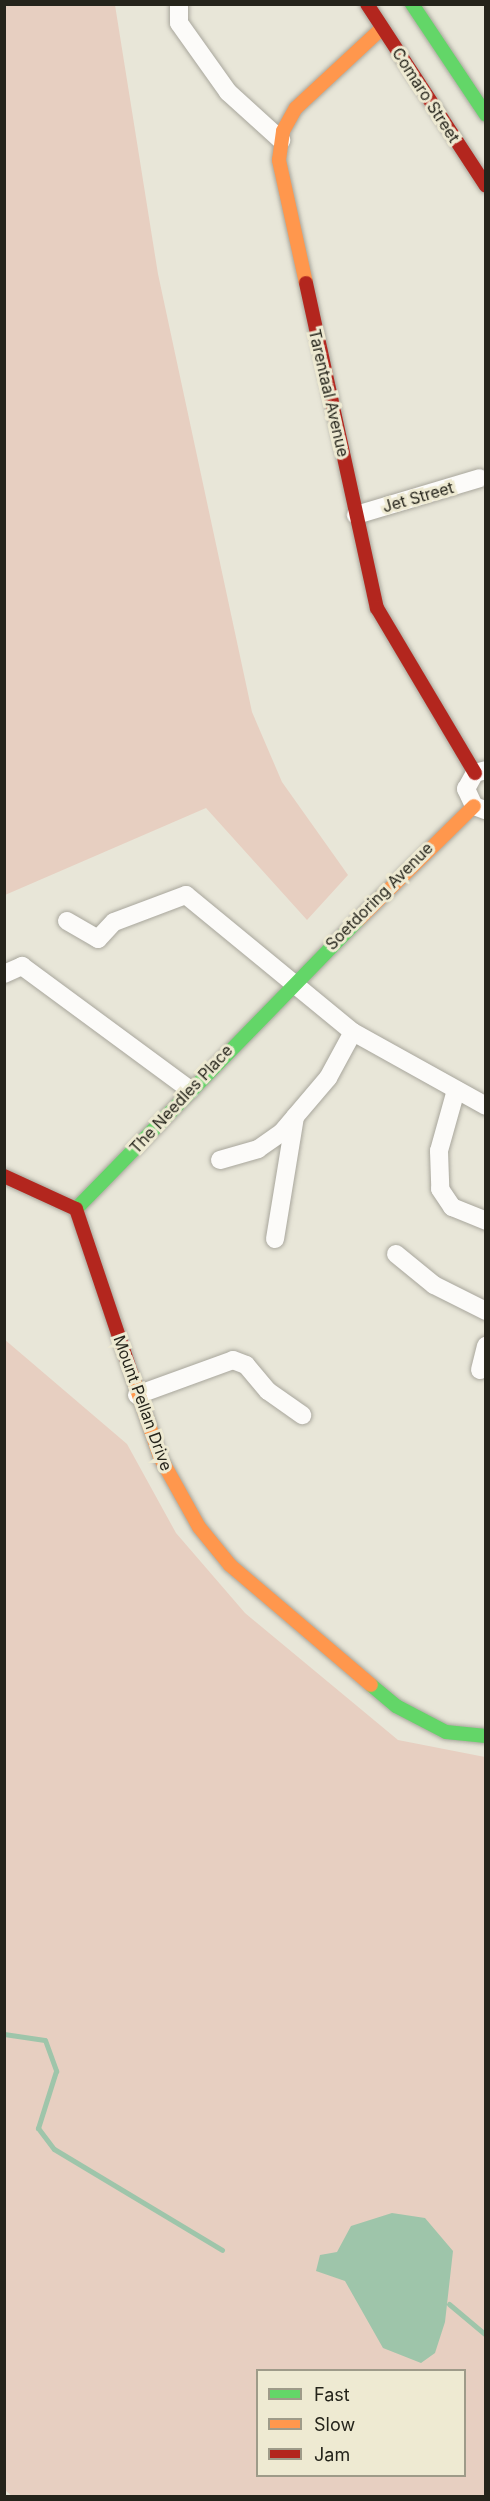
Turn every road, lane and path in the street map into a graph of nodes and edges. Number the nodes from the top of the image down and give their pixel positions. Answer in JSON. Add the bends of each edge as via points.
{"nodes":[{"id":1,"x":179,"y":4,"type":"edge"},
{"id":2,"x":367,"y":4,"type":"edge"},
{"id":3,"x":412,"y":4,"type":"edge"},
{"id":4,"x":382,"y":28,"type":"junction"},
{"id":5,"x":486,"y":115,"type":"edge"},
{"id":6,"x":281,"y":140,"type":"junction"},
{"id":7,"x":486,"y":186,"type":"edge"},
{"id":8,"x":480,"y":478,"type":"dead end"},
{"id":9,"x":356,"y":514,"type":"junction"},
{"id":10,"x":480,"y":772,"type":"edge"},
{"id":11,"x":480,"y":808,"type":"edge"},
{"id":12,"x":67,"y":921,"type":"dead end"},
{"id":13,"x":4,"y":974,"type":"edge"},
{"id":14,"x":289,"y":987,"type":"junction"},
{"id":15,"x":353,"y":1032,"type":"junction"},
{"id":16,"x":190,"y":1090,"type":"junction"},
{"id":17,"x":456,"y":1090,"type":"junction"},
{"id":18,"x":486,"y":1106,"type":"edge"},
{"id":19,"x":295,"y":1117,"type":"junction"},
{"id":20,"x":220,"y":1160,"type":"dead end"},
{"id":21,"x":4,"y":1176,"type":"edge"},
{"id":22,"x":76,"y":1209,"type":"junction"},
{"id":23,"x":486,"y":1221,"type":"edge"},
{"id":24,"x":275,"y":1239,"type":"dead end"},
{"id":25,"x":396,"y":1254,"type":"dead end"},
{"id":26,"x":486,"y":1311,"type":"edge"},
{"id":27,"x":486,"y":1346,"type":"edge"},
{"id":28,"x":480,"y":1370,"type":"dead end"},
{"id":29,"x":137,"y":1395,"type":"junction"},
{"id":30,"x":302,"y":1415,"type":"dead end"},
{"id":31,"x":486,"y":1736,"type":"edge"}],
"edges":[{"from":1,"to":6,"type":"street","via":[[179,23],[228,92]]},
{"from":2,"to":4,"type":"street","name":"Comaro Street"},
{"from":3,"to":5,"type":"street"},
{"from":4,"to":6,"type":"street","name":"Tarentaal Avenue","via":[[296,108]]},
{"from":4,"to":7,"type":"street","name":"Comaro Street"},
{"from":6,"to":9,"type":"street","name":"Tarentaal Avenue","via":[[286,200]]},
{"from":8,"to":9,"type":"street","name":"Jet Street"},
{"from":9,"to":10,"type":"street","name":"Tarentaal Avenue","via":[[384,626]]},
{"from":10,"to":11,"type":"street","via":[[466,789]]},
{"from":11,"to":14,"type":"street","name":"Soetdoring Avenue"},
{"from":12,"to":14,"type":"street","via":[[98,939],[114,922],[186,895]]},
{"from":13,"to":16,"type":"street","via":[[22,966]]},
{"from":14,"to":15,"type":"street"},
{"from":14,"to":16,"type":"street","name":"The Needles Place"},
{"from":15,"to":17,"type":"street"},
{"from":15,"to":19,"type":"street","via":[[328,1078]]},
{"from":16,"to":22,"type":"street","name":"The Needles Place"},
{"from":17,"to":18,"type":"street"},
{"from":17,"to":23,"type":"street","via":[[439,1151],[440,1189],[452,1207]]},
{"from":19,"to":20,"type":"street","via":[[258,1149]]},
{"from":19,"to":24,"type":"street"},
{"from":21,"to":22,"type":"street"},
{"from":22,"to":29,"type":"street","name":"Mount Pellan Drive"},
{"from":25,"to":26,"type":"street","via":[[434,1285]]},
{"from":27,"to":28,"type":"street"},
{"from":29,"to":30,"type":"street","via":[[233,1360],[246,1365],[268,1391]]},
{"from":29,"to":31,"type":"street","name":"Mount Pellan Drive","via":[[172,1483],[230,1565],[396,1706],[446,1732]]}]}
